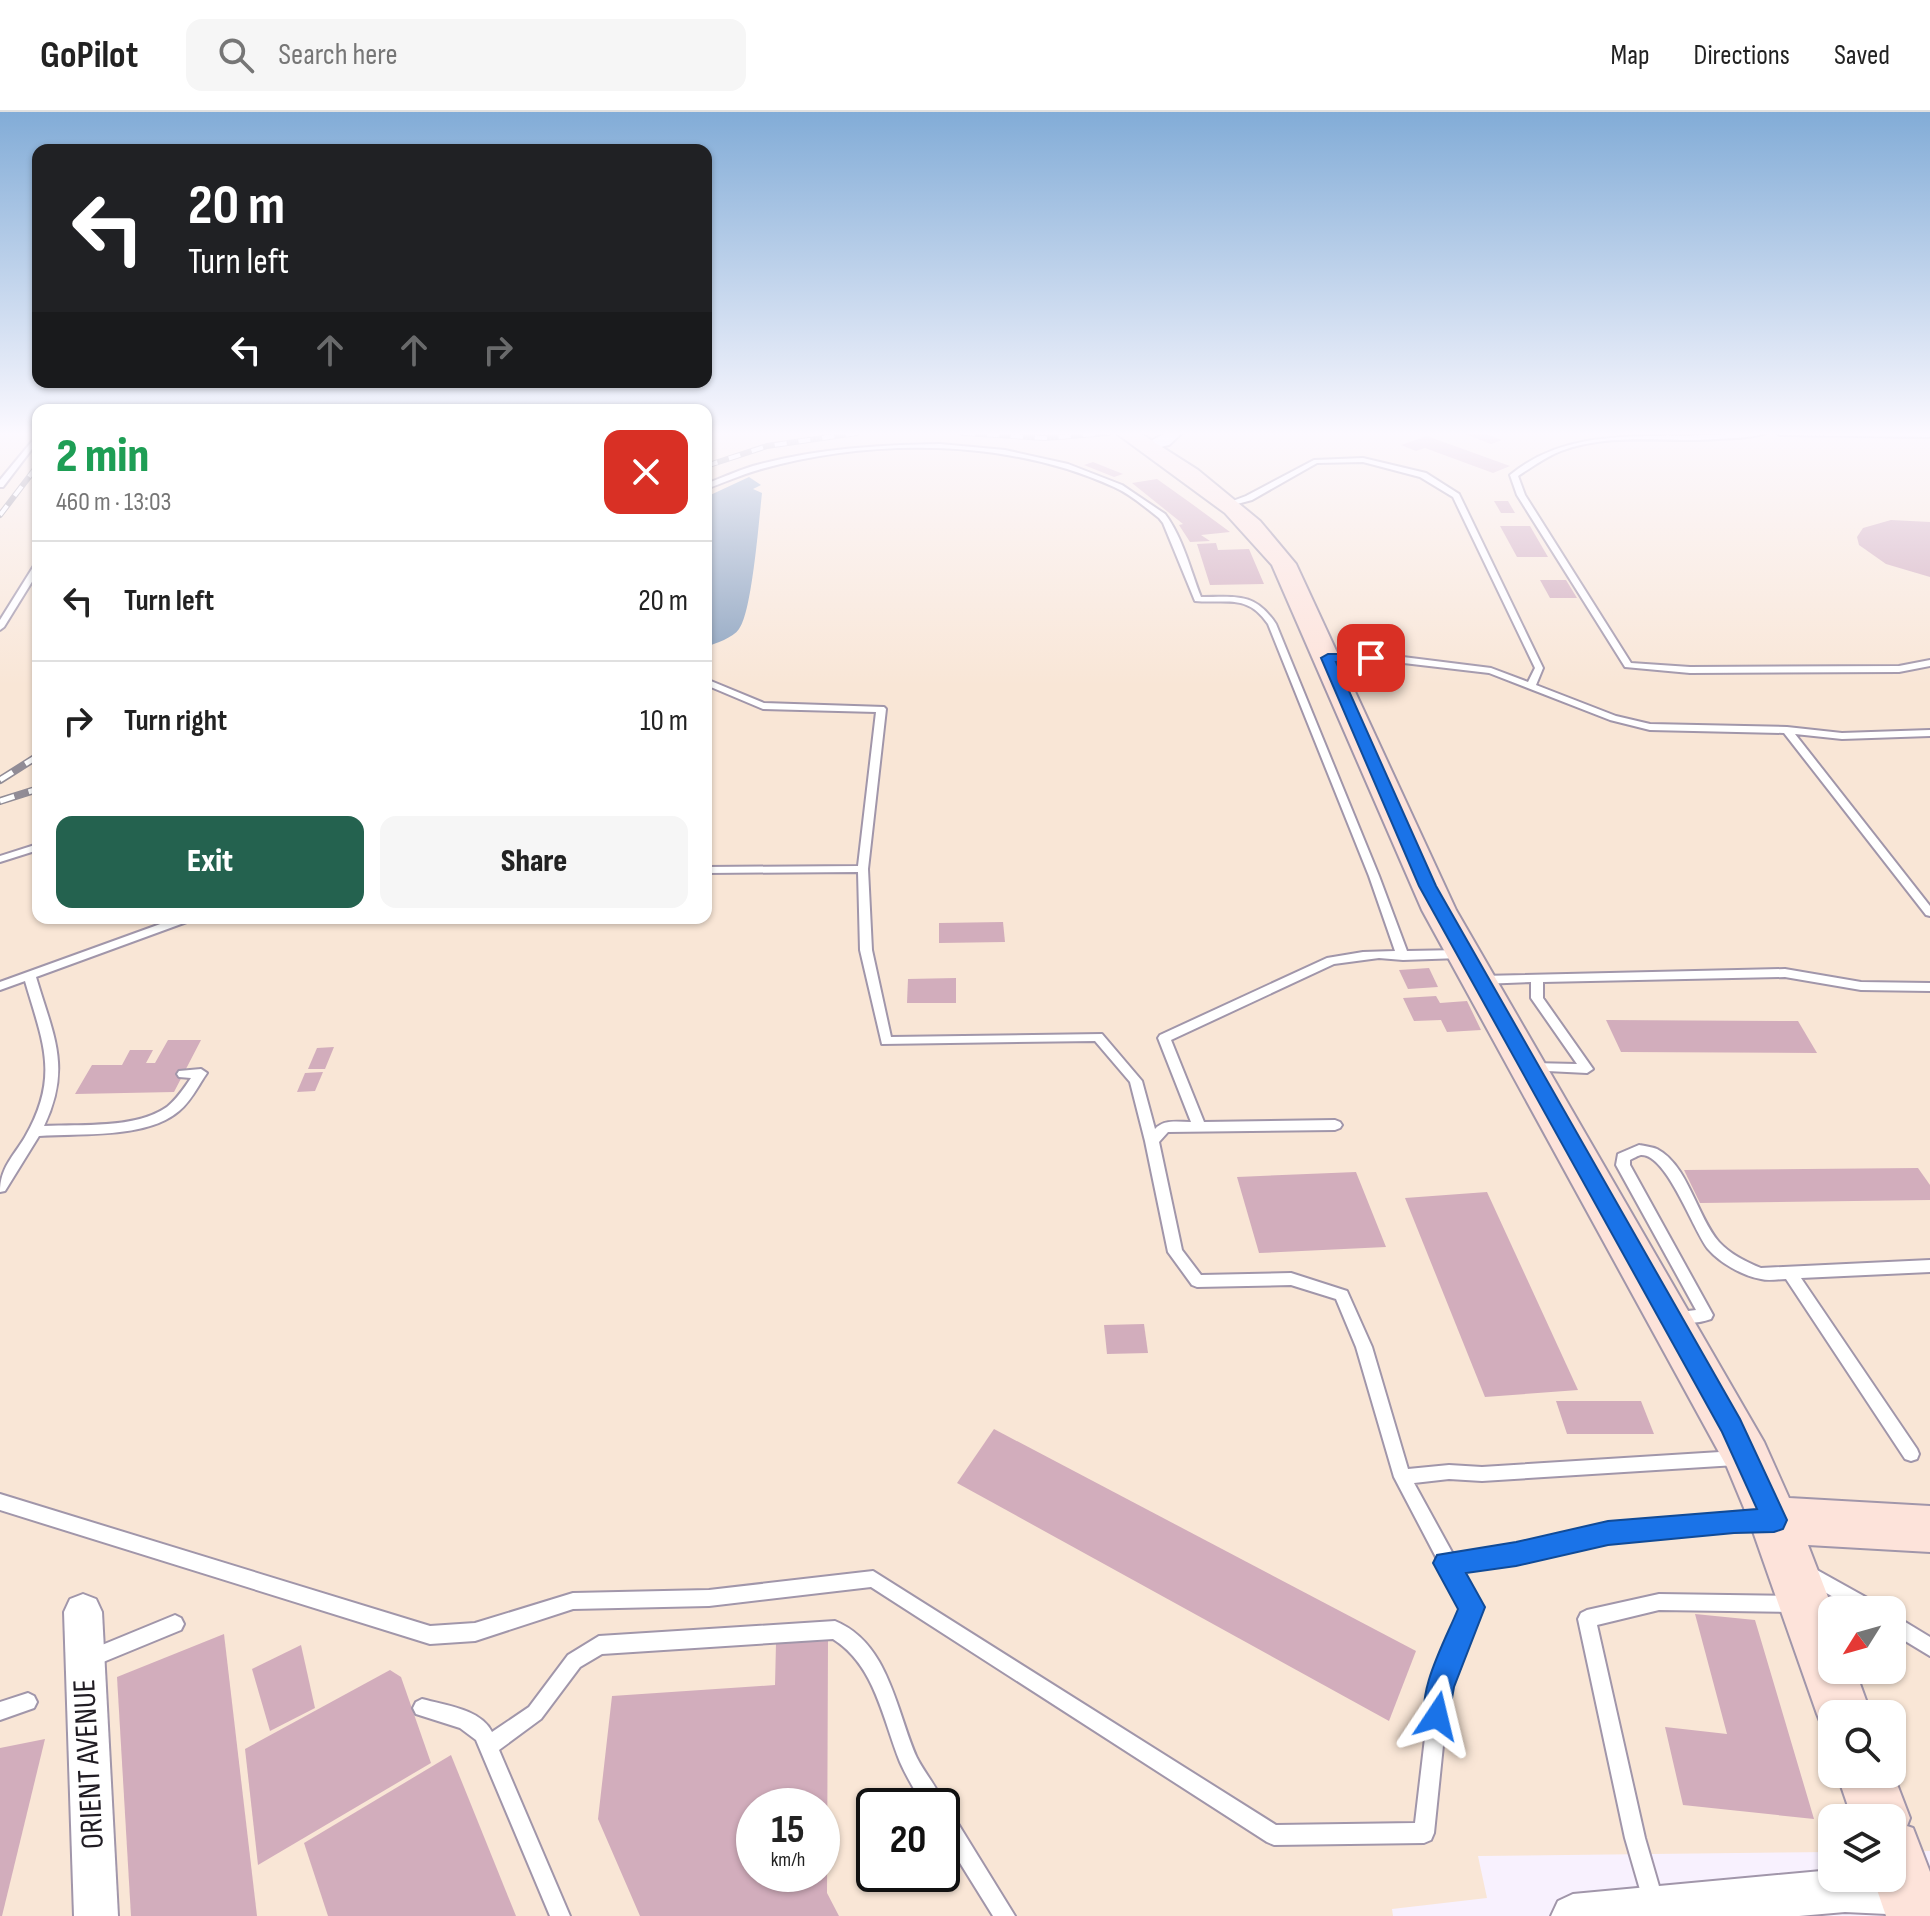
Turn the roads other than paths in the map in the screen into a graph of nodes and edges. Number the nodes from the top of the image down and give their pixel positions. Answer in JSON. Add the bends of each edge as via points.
{"nodes":[{"id":1,"x":1164,"y":517,"type":"edge"},
{"id":2,"x":1240,"y":517,"type":"edge"},
{"id":3,"x":1466,"y":517,"type":"edge"},
{"id":4,"x":1535,"y":517,"type":"edge"},
{"id":5,"x":32,"y":576,"type":"edge"},
{"id":6,"x":0,"y":627,"type":"edge"},
{"id":7,"x":1328,"y":658,"type":"junction"},
{"id":8,"x":1930,"y":663,"type":"edge"},
{"id":9,"x":712,"y":685,"type":"edge"},
{"id":10,"x":1531,"y":686,"type":"junction"},
{"id":11,"x":1787,"y":730,"type":"junction"},
{"id":12,"x":1930,"y":733,"type":"edge"},
{"id":13,"x":32,"y":849,"type":"edge"},
{"id":14,"x":0,"y":859,"type":"edge"},
{"id":15,"x":863,"y":869,"type":"junction"},
{"id":16,"x":712,"y":870,"type":"edge"},
{"id":17,"x":1930,"y":913,"type":"edge"},
{"id":18,"x":171,"y":924,"type":"edge"},
{"id":19,"x":1403,"y":956,"type":"junction"},
{"id":20,"x":1471,"y":967,"type":"junction"},
{"id":21,"x":29,"y":975,"type":"junction"},
{"id":22,"x":1537,"y":978,"type":"junction"},
{"id":23,"x":0,"y":986,"type":"edge"},
{"id":24,"x":1930,"y":987,"type":"edge"},
{"id":25,"x":1530,"y":1067,"type":"junction"},
{"id":26,"x":183,"y":1074,"type":"dead end"},
{"id":27,"x":1335,"y":1125,"type":"dead end"},
{"id":28,"x":1199,"y":1126,"type":"junction"},
{"id":29,"x":35,"y":1131,"type":"junction"},
{"id":30,"x":1152,"y":1141,"type":"junction"},
{"id":31,"x":0,"y":1187,"type":"edge"},
{"id":32,"x":1930,"y":1266,"type":"edge"},
{"id":33,"x":1790,"y":1273,"type":"junction"},
{"id":34,"x":1670,"y":1317,"type":"junction"},
{"id":35,"x":1911,"y":1454,"type":"dead end"},
{"id":36,"x":1747,"y":1457,"type":"junction"},
{"id":37,"x":1402,"y":1477,"type":"junction"},
{"id":38,"x":0,"y":1502,"type":"edge"},
{"id":39,"x":1930,"y":1529,"type":"edge"},
{"id":40,"x":1782,"y":1543,"type":"junction"},
{"id":41,"x":1446,"y":1563,"type":"junction"},
{"id":42,"x":1850,"y":1596,"type":"edge"},
{"id":43,"x":1805,"y":1605,"type":"junction"},
{"id":44,"x":83,"y":1612,"type":"dead end"},
{"id":45,"x":175,"y":1624,"type":"dead end"},
{"id":46,"x":1906,"y":1632,"type":"edge"},
{"id":47,"x":1930,"y":1647,"type":"edge"},
{"id":48,"x":85,"y":1661,"type":"junction"},
{"id":49,"x":1839,"y":1700,"type":"edge"},
{"id":50,"x":28,"y":1702,"type":"dead end"},
{"id":51,"x":422,"y":1708,"type":"dead end"},
{"id":52,"x":0,"y":1711,"type":"edge"},
{"id":53,"x":490,"y":1745,"type":"junction"},
{"id":54,"x":925,"y":1788,"type":"edge"},
{"id":55,"x":960,"y":1845,"type":"edge"},
{"id":56,"x":1912,"y":1888,"type":"edge"},
{"id":57,"x":1655,"y":1908,"type":"junction"},
{"id":58,"x":96,"y":1916,"type":"edge"},
{"id":59,"x":560,"y":1916,"type":"edge"},
{"id":60,"x":1005,"y":1916,"type":"edge"},
{"id":61,"x":1573,"y":1916,"type":"edge"}],
"edges":[{"from":1,"to":19,"type":"lane","via":[[1198,599],[1260,604],[1272,624]]},
{"from":2,"to":7,"type":"main road","via":[[1284,564]]},
{"from":3,"to":10,"type":"lane","via":[[1539,668]]},
{"from":4,"to":8,"type":"lane","via":[[1628,665],[1690,670],[1899,669]]},
{"from":5,"to":6,"type":"lane"},
{"from":7,"to":10,"type":"lane","via":[[1395,659],[1491,671]]},
{"from":7,"to":20,"type":"main road","via":[[1428,886]]},
{"from":9,"to":15,"type":"lane","via":[[763,706],[881,709]]},
{"from":10,"to":11,"type":"lane","via":[[1650,727]]},
{"from":11,"to":12,"type":"lane","via":[[1842,736]]},
{"from":11,"to":17,"type":"lane"},
{"from":13,"to":14,"type":"lane"},
{"from":15,"to":16,"type":"lane"},
{"from":15,"to":30,"type":"lane","via":[[866,950],[886,1041],[1098,1037],[1136,1081]]},
{"from":18,"to":21,"type":"lane"},
{"from":19,"to":20,"type":"lane"},
{"from":19,"to":28,"type":"lane","via":[[1353,954],[1331,961],[1164,1038]]},
{"from":20,"to":22,"type":"lane"},
{"from":20,"to":25,"type":"main road"},
{"from":21,"to":23,"type":"lane"},
{"from":21,"to":29,"type":"lane","via":[[53,1063],[51,1088]]},
{"from":22,"to":24,"type":"lane","via":[[1785,973],[1861,986]]},
{"from":22,"to":25,"type":"lane","via":[[1537,998],[1587,1069]]},
{"from":25,"to":34,"type":"main road"},
{"from":26,"to":29,"type":"lane","via":[[201,1073],[174,1108],[159,1118],[141,1124]]},
{"from":27,"to":28,"type":"lane"},
{"from":28,"to":30,"type":"lane","via":[[1165,1127]]},
{"from":29,"to":31,"type":"lane"},
{"from":30,"to":37,"type":"lane","via":[[1175,1252],[1197,1281],[1291,1279],[1342,1295],[1364,1347]]},
{"from":32,"to":33,"type":"lane"},
{"from":33,"to":34,"type":"lane","via":[[1762,1274],[1712,1245],[1672,1169],[1652,1154],[1630,1152],[1623,1165],[1706,1315]]},
{"from":33,"to":35,"type":"lane"},
{"from":34,"to":36,"type":"main road"},
{"from":36,"to":37,"type":"lane"},
{"from":36,"to":40,"type":"main road"},
{"from":37,"to":41,"type":"lane"},
{"from":38,"to":41,"type":"lane","via":[[430,1635],[475,1632],[573,1601],[709,1598],[873,1579],[1274,1835],[1424,1833],[1440,1687],[1472,1607]]},
{"from":39,"to":40,"type":"main road"},
{"from":40,"to":41,"type":"lane","via":[[1734,1521],[1608,1533]]},
{"from":40,"to":42,"type":"lane"},
{"from":40,"to":43,"type":"main road"},
{"from":43,"to":49,"type":"main road"},
{"from":43,"to":57,"type":"lane","via":[[1659,1602],[1587,1619]]},
{"from":44,"to":48,"type":"street","name":"ORIENT AVENUE"},
{"from":45,"to":48,"type":"lane"},
{"from":46,"to":47,"type":"lane"},
{"from":48,"to":58,"type":"street","name":"ORIENT AVENUE"},
{"from":50,"to":52,"type":"lane"},
{"from":51,"to":53,"type":"lane","via":[[476,1726]]},
{"from":53,"to":54,"type":"lane","via":[[535,1713],[574,1661],[599,1645],[835,1630],[852,1641],[881,1685]]},
{"from":53,"to":59,"type":"lane"},
{"from":55,"to":60,"type":"lane"},
{"from":56,"to":57,"type":"street"},
{"from":57,"to":61,"type":"street"}]}
